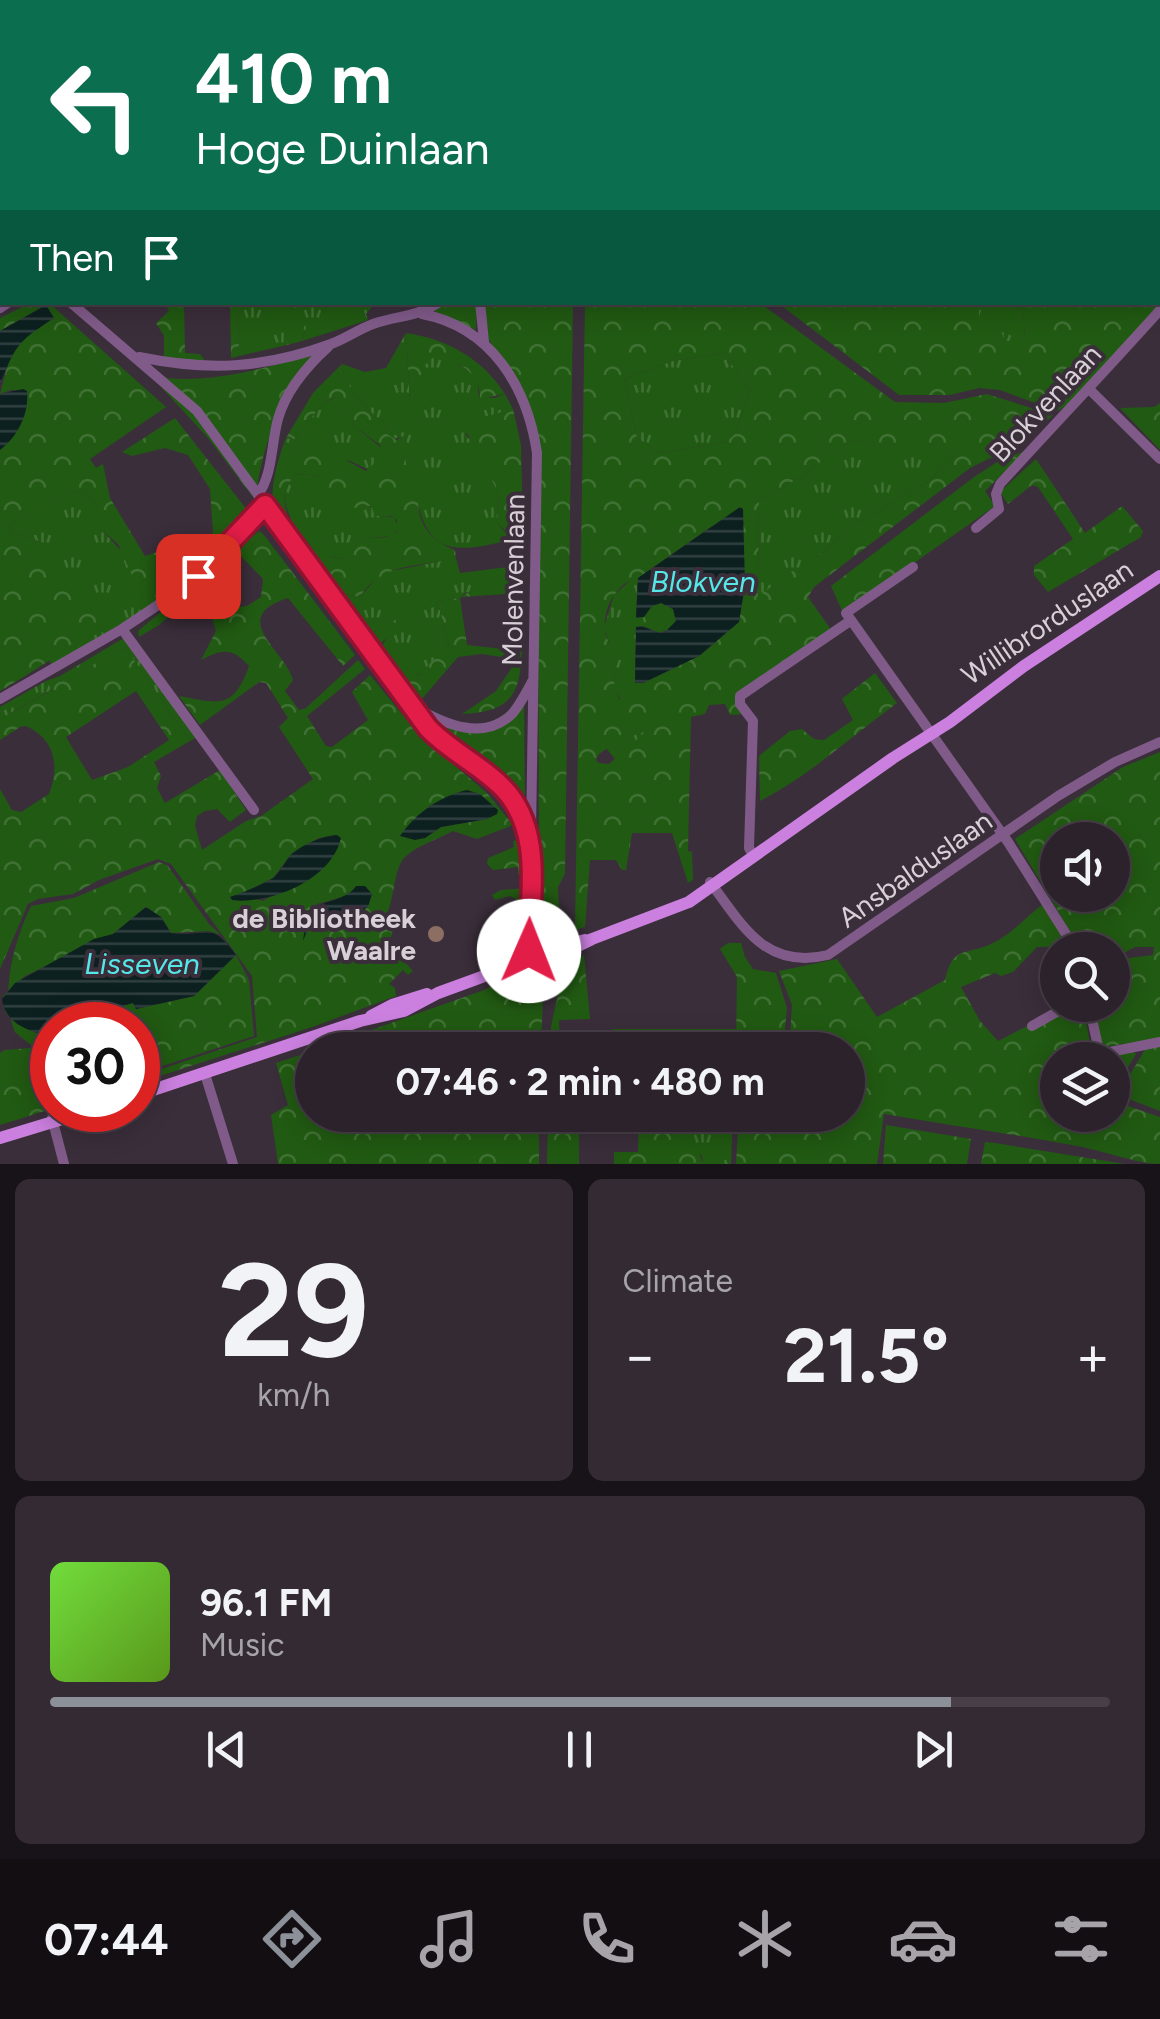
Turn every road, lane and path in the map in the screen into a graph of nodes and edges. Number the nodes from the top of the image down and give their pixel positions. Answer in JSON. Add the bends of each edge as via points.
{"nodes":[{"id":1,"x":74,"y":305,"type":"edge"},
{"id":2,"x":436,"y":305,"type":"edge"},
{"id":3,"x":480,"y":305,"type":"edge"},
{"id":4,"x":1160,"y":310,"type":"edge"},
{"id":5,"x":422,"y":314,"type":"junction"},
{"id":6,"x":484,"y":342,"type":"junction"},
{"id":7,"x":332,"y":344,"type":"junction"},
{"id":8,"x":134,"y":356,"type":"junction"},
{"id":9,"x":1090,"y":390,"type":"junction"},
{"id":10,"x":1160,"y":459,"type":"edge"},
{"id":11,"x":261,"y":500,"type":"junction"},
{"id":12,"x":976,"y":528,"type":"dead end"},
{"id":13,"x":913,"y":567,"type":"dead end"},
{"id":14,"x":1160,"y":576,"type":"edge"},
{"id":15,"x":850,"y":621,"type":"junction"},
{"id":16,"x":122,"y":630,"type":"junction"},
{"id":17,"x":534,"y":680,"type":"junction"},
{"id":18,"x":0,"y":699,"type":"edge"},
{"id":19,"x":411,"y":704,"type":"junction"},
{"id":20,"x":929,"y":732,"type":"junction"},
{"id":21,"x":1160,"y":742,"type":"edge"},
{"id":22,"x":254,"y":810,"type":"dead end"},
{"id":23,"x":530,"y":834,"type":"junction"},
{"id":24,"x":1002,"y":835,"type":"junction"},
{"id":25,"x":753,"y":855,"type":"junction"},
{"id":26,"x":711,"y":883,"type":"junction"},
{"id":27,"x":1064,"y":932,"type":"edge"},
{"id":28,"x":531,"y":959,"type":"junction"},
{"id":29,"x":1040,"y":1021,"type":"edge"},
{"id":30,"x":1032,"y":1026,"type":"dead end"},
{"id":31,"x":1160,"y":1042,"type":"edge"},
{"id":32,"x":1130,"y":1048,"type":"edge"},
{"id":33,"x":204,"y":1074,"type":"junction"},
{"id":34,"x":160,"y":1087,"type":"edge"},
{"id":35,"x":30,"y":1124,"type":"edge"},
{"id":36,"x":56,"y":1132,"type":"edge"},
{"id":37,"x":4,"y":1137,"type":"edge"},
{"id":38,"x":64,"y":1164,"type":"edge"},
{"id":39,"x":233,"y":1164,"type":"edge"}],
"edges":[{"from":1,"to":8,"type":"street"},
{"from":2,"to":5,"type":"street"},
{"from":3,"to":6,"type":"street"},
{"from":4,"to":9,"type":"street","name":"Blokvenlaan"},
{"from":5,"to":6,"type":"street","name":"Molenvenlaan"},
{"from":5,"to":7,"type":"street","via":[[374,324]]},
{"from":6,"to":17,"type":"street","name":"Molenvenlaan","via":[[523,396],[537,453]]},
{"from":7,"to":8,"type":"street","via":[[233,367]]},
{"from":7,"to":11,"type":"street","via":[[296,380],[279,415]]},
{"from":8,"to":11,"type":"street","via":[[197,411]]},
{"from":9,"to":10,"type":"street"},
{"from":9,"to":12,"type":"street","name":"Blokvenlaan","via":[[1000,484],[999,509]]},
{"from":11,"to":16,"type":"street","via":[[194,580]]},
{"from":11,"to":19,"type":"street"},
{"from":13,"to":15,"type":"street","via":[[846,614]]},
{"from":14,"to":20,"type":"main road","name":"Willibrorduslaan"},
{"from":15,"to":20,"type":"street"},
{"from":15,"to":25,"type":"street","via":[[740,696],[753,721]]},
{"from":16,"to":18,"type":"street"},
{"from":16,"to":22,"type":"street"},
{"from":17,"to":19,"type":"street","via":[[512,714],[488,728],[464,728]]},
{"from":17,"to":23,"type":"street","name":"Molenvenlaan"},
{"from":19,"to":23,"type":"street","via":[[446,746],[501,786]]},
{"from":20,"to":24,"type":"street"},
{"from":20,"to":25,"type":"main road","name":"Willibrorduslaan"},
{"from":21,"to":24,"type":"street","name":"Ansbalduslaan","via":[[1115,762]]},
{"from":23,"to":28,"type":"street","name":"Molenvenlaan"},
{"from":24,"to":26,"type":"street","name":"Ansbalduslaan","via":[[842,948],[815,958],[776,954],[749,933]]},
{"from":24,"to":27,"type":"street"},
{"from":25,"to":26,"type":"main road","name":"Willibrorduslaan"},
{"from":26,"to":28,"type":"main road","name":"Willibrorduslaan","via":[[689,902],[554,958]]},
{"from":28,"to":33,"type":"main road","name":"Willibrorduslaan"},
{"from":29,"to":30,"type":"street"},
{"from":31,"to":32,"type":"street"},
{"from":33,"to":34,"type":"main road","name":"Willibrorduslaan"},
{"from":33,"to":39,"type":"street"},
{"from":35,"to":37,"type":"main road"},
{"from":36,"to":38,"type":"street"}]}
